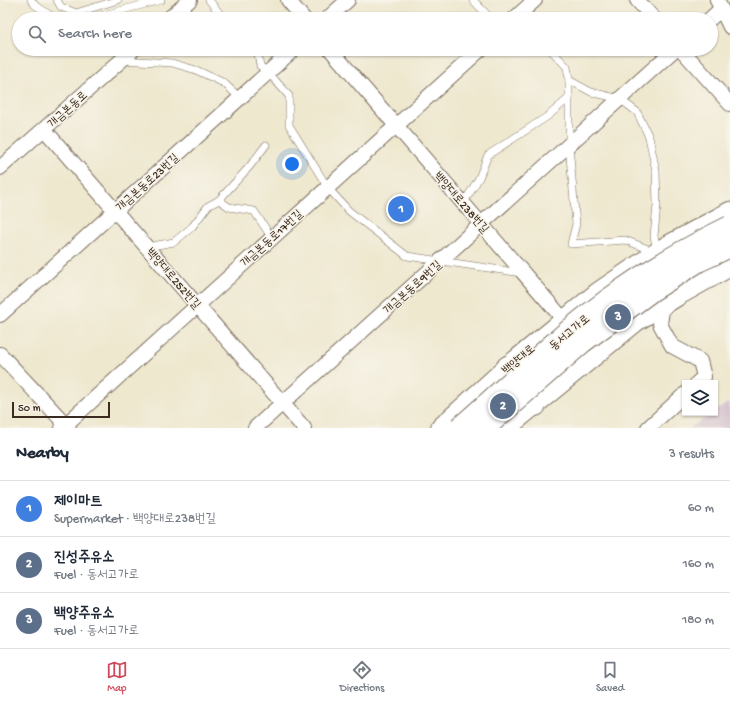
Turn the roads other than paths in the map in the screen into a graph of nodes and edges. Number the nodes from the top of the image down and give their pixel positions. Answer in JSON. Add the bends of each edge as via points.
{"nodes":[{"id":1,"x":31,"y":0,"type":"edge"},
{"id":2,"x":57,"y":0,"type":"edge"},
{"id":3,"x":118,"y":0,"type":"edge"},
{"id":4,"x":161,"y":0,"type":"edge"},
{"id":5,"x":190,"y":0,"type":"edge"},
{"id":6,"x":209,"y":0,"type":"edge"},
{"id":7,"x":288,"y":0,"type":"edge"},
{"id":8,"x":348,"y":0,"type":"edge"},
{"id":9,"x":473,"y":0,"type":"edge"},
{"id":10,"x":535,"y":0,"type":"edge"},
{"id":11,"x":637,"y":0,"type":"edge"},
{"id":12,"x":719,"y":4,"type":"edge"},
{"id":13,"x":46,"y":12,"type":"edge"},
{"id":14,"x":115,"y":12,"type":"edge"},
{"id":15,"x":176,"y":12,"type":"edge"},
{"id":16,"x":218,"y":12,"type":"edge"},
{"id":17,"x":298,"y":12,"type":"edge"},
{"id":18,"x":335,"y":12,"type":"edge"},
{"id":19,"x":484,"y":12,"type":"edge"},
{"id":20,"x":522,"y":12,"type":"edge"},
{"id":21,"x":648,"y":12,"type":"edge"},
{"id":22,"x":730,"y":27,"type":"edge"},
{"id":23,"x":126,"y":56,"type":"edge"},
{"id":24,"x":259,"y":56,"type":"edge"},
{"id":25,"x":286,"y":56,"type":"edge"},
{"id":26,"x":336,"y":56,"type":"edge"},
{"id":27,"x":473,"y":56,"type":"edge"},
{"id":28,"x":556,"y":56,"type":"edge"},
{"id":29,"x":667,"y":56,"type":"edge"},
{"id":30,"x":687,"y":56,"type":"edge"},
{"id":31,"x":122,"y":60,"type":"junction"},
{"id":32,"x":268,"y":72,"type":"junction"},
{"id":33,"x":569,"y":80,"type":"junction"},
{"id":34,"x":240,"y":98,"type":"junction"},
{"id":35,"x":569,"y":98,"type":"junction"},
{"id":36,"x":620,"y":99,"type":"junction"},
{"id":37,"x":730,"y":104,"type":"edge"},
{"id":38,"x":396,"y":126,"type":"junction"},
{"id":39,"x":44,"y":129,"type":"junction"},
{"id":40,"x":266,"y":145,"type":"dead end"},
{"id":41,"x":569,"y":145,"type":"junction"},
{"id":42,"x":0,"y":168,"type":"edge"},
{"id":43,"x":328,"y":188,"type":"junction"},
{"id":44,"x":219,"y":200,"type":"junction"},
{"id":45,"x":464,"y":204,"type":"junction"},
{"id":46,"x":115,"y":210,"type":"junction"},
{"id":47,"x":730,"y":212,"type":"edge"},
{"id":48,"x":482,"y":225,"type":"junction"},
{"id":49,"x":730,"y":227,"type":"edge"},
{"id":50,"x":272,"y":238,"type":"junction"},
{"id":51,"x":730,"y":246,"type":"edge"},
{"id":52,"x":147,"y":247,"type":"junction"},
{"id":53,"x":657,"y":253,"type":"junction"},
{"id":54,"x":440,"y":262,"type":"junction"},
{"id":55,"x":730,"y":266,"type":"edge"},
{"id":56,"x":523,"y":273,"type":"junction"},
{"id":57,"x":663,"y":304,"type":"junction"},
{"id":58,"x":198,"y":305,"type":"junction"},
{"id":59,"x":0,"y":315,"type":"edge"},
{"id":60,"x":564,"y":321,"type":"junction"},
{"id":61,"x":0,"y":354,"type":"edge"},
{"id":62,"x":594,"y":355,"type":"junction"},
{"id":63,"x":508,"y":367,"type":"junction"},
{"id":64,"x":700,"y":380,"type":"edge"},
{"id":65,"x":682,"y":397,"type":"edge"},
{"id":66,"x":282,"y":402,"type":"junction"},
{"id":67,"x":534,"y":405,"type":"junction"},
{"id":68,"x":66,"y":427,"type":"edge"},
{"id":69,"x":255,"y":428,"type":"edge"},
{"id":70,"x":304,"y":428,"type":"edge"},
{"id":71,"x":441,"y":428,"type":"edge"},
{"id":72,"x":460,"y":428,"type":"edge"},
{"id":73,"x":484,"y":428,"type":"edge"},
{"id":74,"x":506,"y":428,"type":"edge"},
{"id":75,"x":648,"y":428,"type":"edge"}],
"edges":[{"from":1,"to":13,"type":"lane"},
{"from":2,"to":3,"type":"lane","via":[[61,7],[76,12]]},
{"from":4,"to":14,"type":"lane"},
{"from":5,"to":15,"type":"street"},
{"from":6,"to":16,"type":"lane"},
{"from":7,"to":17,"type":"street"},
{"from":8,"to":18,"type":"street"},
{"from":9,"to":19,"type":"lane"},
{"from":10,"to":20,"type":"street"},
{"from":11,"to":21,"type":"street"},
{"from":12,"to":22,"type":"street"},
{"from":23,"to":31,"type":"street","name":"개금본동로"},
{"from":24,"to":32,"type":"lane","via":[[260,66]]},
{"from":25,"to":32,"type":"street","name":"개금본동로23번길"},
{"from":26,"to":38,"type":"street","name":"백양대로238번길"},
{"from":27,"to":38,"type":"street","name":"개금본동로17번길"},
{"from":28,"to":33,"type":"lane","via":[[566,67]]},
{"from":29,"to":36,"type":"street","name":"개금본동로9번길"},
{"from":30,"to":37,"type":"street"},
{"from":31,"to":34,"type":"lane","via":[[172,63],[196,70],[224,83]]},
{"from":31,"to":39,"type":"street","name":"개금본동로"},
{"from":32,"to":34,"type":"street","name":"개금본동로23번길"},
{"from":32,"to":43,"type":"lane","via":[[289,96],[289,125]]},
{"from":33,"to":35,"type":"lane"},
{"from":33,"to":36,"type":"lane","via":[[591,92]]},
{"from":34,"to":46,"type":"street","name":"개금본동로23번길"},
{"from":35,"to":41,"type":"lane"},
{"from":35,"to":45,"type":"lane","via":[[548,116],[488,155],[479,178]]},
{"from":36,"to":41,"type":"street","name":"개금본동로9번길"},
{"from":36,"to":53,"type":"lane","via":[[637,112],[649,137],[656,171],[657,205],[654,236]]},
{"from":38,"to":43,"type":"street","name":"개금본동로17번길"},
{"from":38,"to":45,"type":"street","name":"백양대로238번길"},
{"from":39,"to":42,"type":"street","name":"개금본동로"},
{"from":39,"to":46,"type":"street","name":"백양대로252번길"},
{"from":40,"to":44,"type":"lane"},
{"from":41,"to":48,"type":"street","name":"개금본동로9번길"},
{"from":41,"to":53,"type":"lane","via":[[576,224],[571,244],[625,240]]},
{"from":43,"to":50,"type":"street","name":"개금본동로17번길"},
{"from":43,"to":54,"type":"lane","via":[[349,211],[406,256]]},
{"from":44,"to":50,"type":"lane","via":[[229,207],[254,211]]},
{"from":44,"to":52,"type":"lane","via":[[208,206],[192,227],[174,242]]},
{"from":45,"to":48,"type":"street","name":"백양대로238번길"},
{"from":46,"to":52,"type":"street","name":"백양대로252번길"},
{"from":46,"to":59,"type":"street","name":"개금본동로23번길"},
{"from":47,"to":53,"type":"main road","name":"백양대로"},
{"from":48,"to":54,"type":"street","name":"개금본동로9번길"},
{"from":48,"to":56,"type":"street","name":"백양대로238번길"},
{"from":49,"to":72,"type":"main road","name":"동서고가로","bridge":true,"via":[[650,271],[607,301]]},
{"from":50,"to":58,"type":"street","name":"개금본동로17번길"},
{"from":51,"to":73,"type":"main road","name":"동서고가로","bridge":true,"via":[[698,261],[652,290],[582,342]]},
{"from":52,"to":58,"type":"street","name":"백양대로252번길"},
{"from":53,"to":57,"type":"street"},
{"from":53,"to":60,"type":"main road","name":"백양대로","via":[[599,292]]},
{"from":54,"to":56,"type":"lane"},
{"from":54,"to":66,"type":"street","name":"개금본동로9번길"},
{"from":55,"to":57,"type":"main road"},
{"from":56,"to":60,"type":"street","name":"백양대로238번길"},
{"from":57,"to":62,"type":"main road"},
{"from":57,"to":64,"type":"street","via":[[660,324],[672,346],[700,361],[704,377]]},
{"from":58,"to":66,"type":"street","name":"백양대로252번길"},
{"from":58,"to":68,"type":"street","name":"개금본동로17번길"},
{"from":60,"to":62,"type":"street","name":"백양대로238번길"},
{"from":60,"to":63,"type":"main road","name":"백양대로"},
{"from":61,"to":68,"type":"street"},
{"from":62,"to":67,"type":"main road"},
{"from":63,"to":67,"type":"main road","via":[[521,362],[538,348],[553,351],[558,356],[560,370],[543,388]]},
{"from":63,"to":71,"type":"main road","name":"백양대로"},
{"from":65,"to":75,"type":"street"},
{"from":66,"to":69,"type":"street","name":"개금본동로9번길"},
{"from":66,"to":70,"type":"street","name":"백양대로252번길"},
{"from":67,"to":74,"type":"main road"}]}
